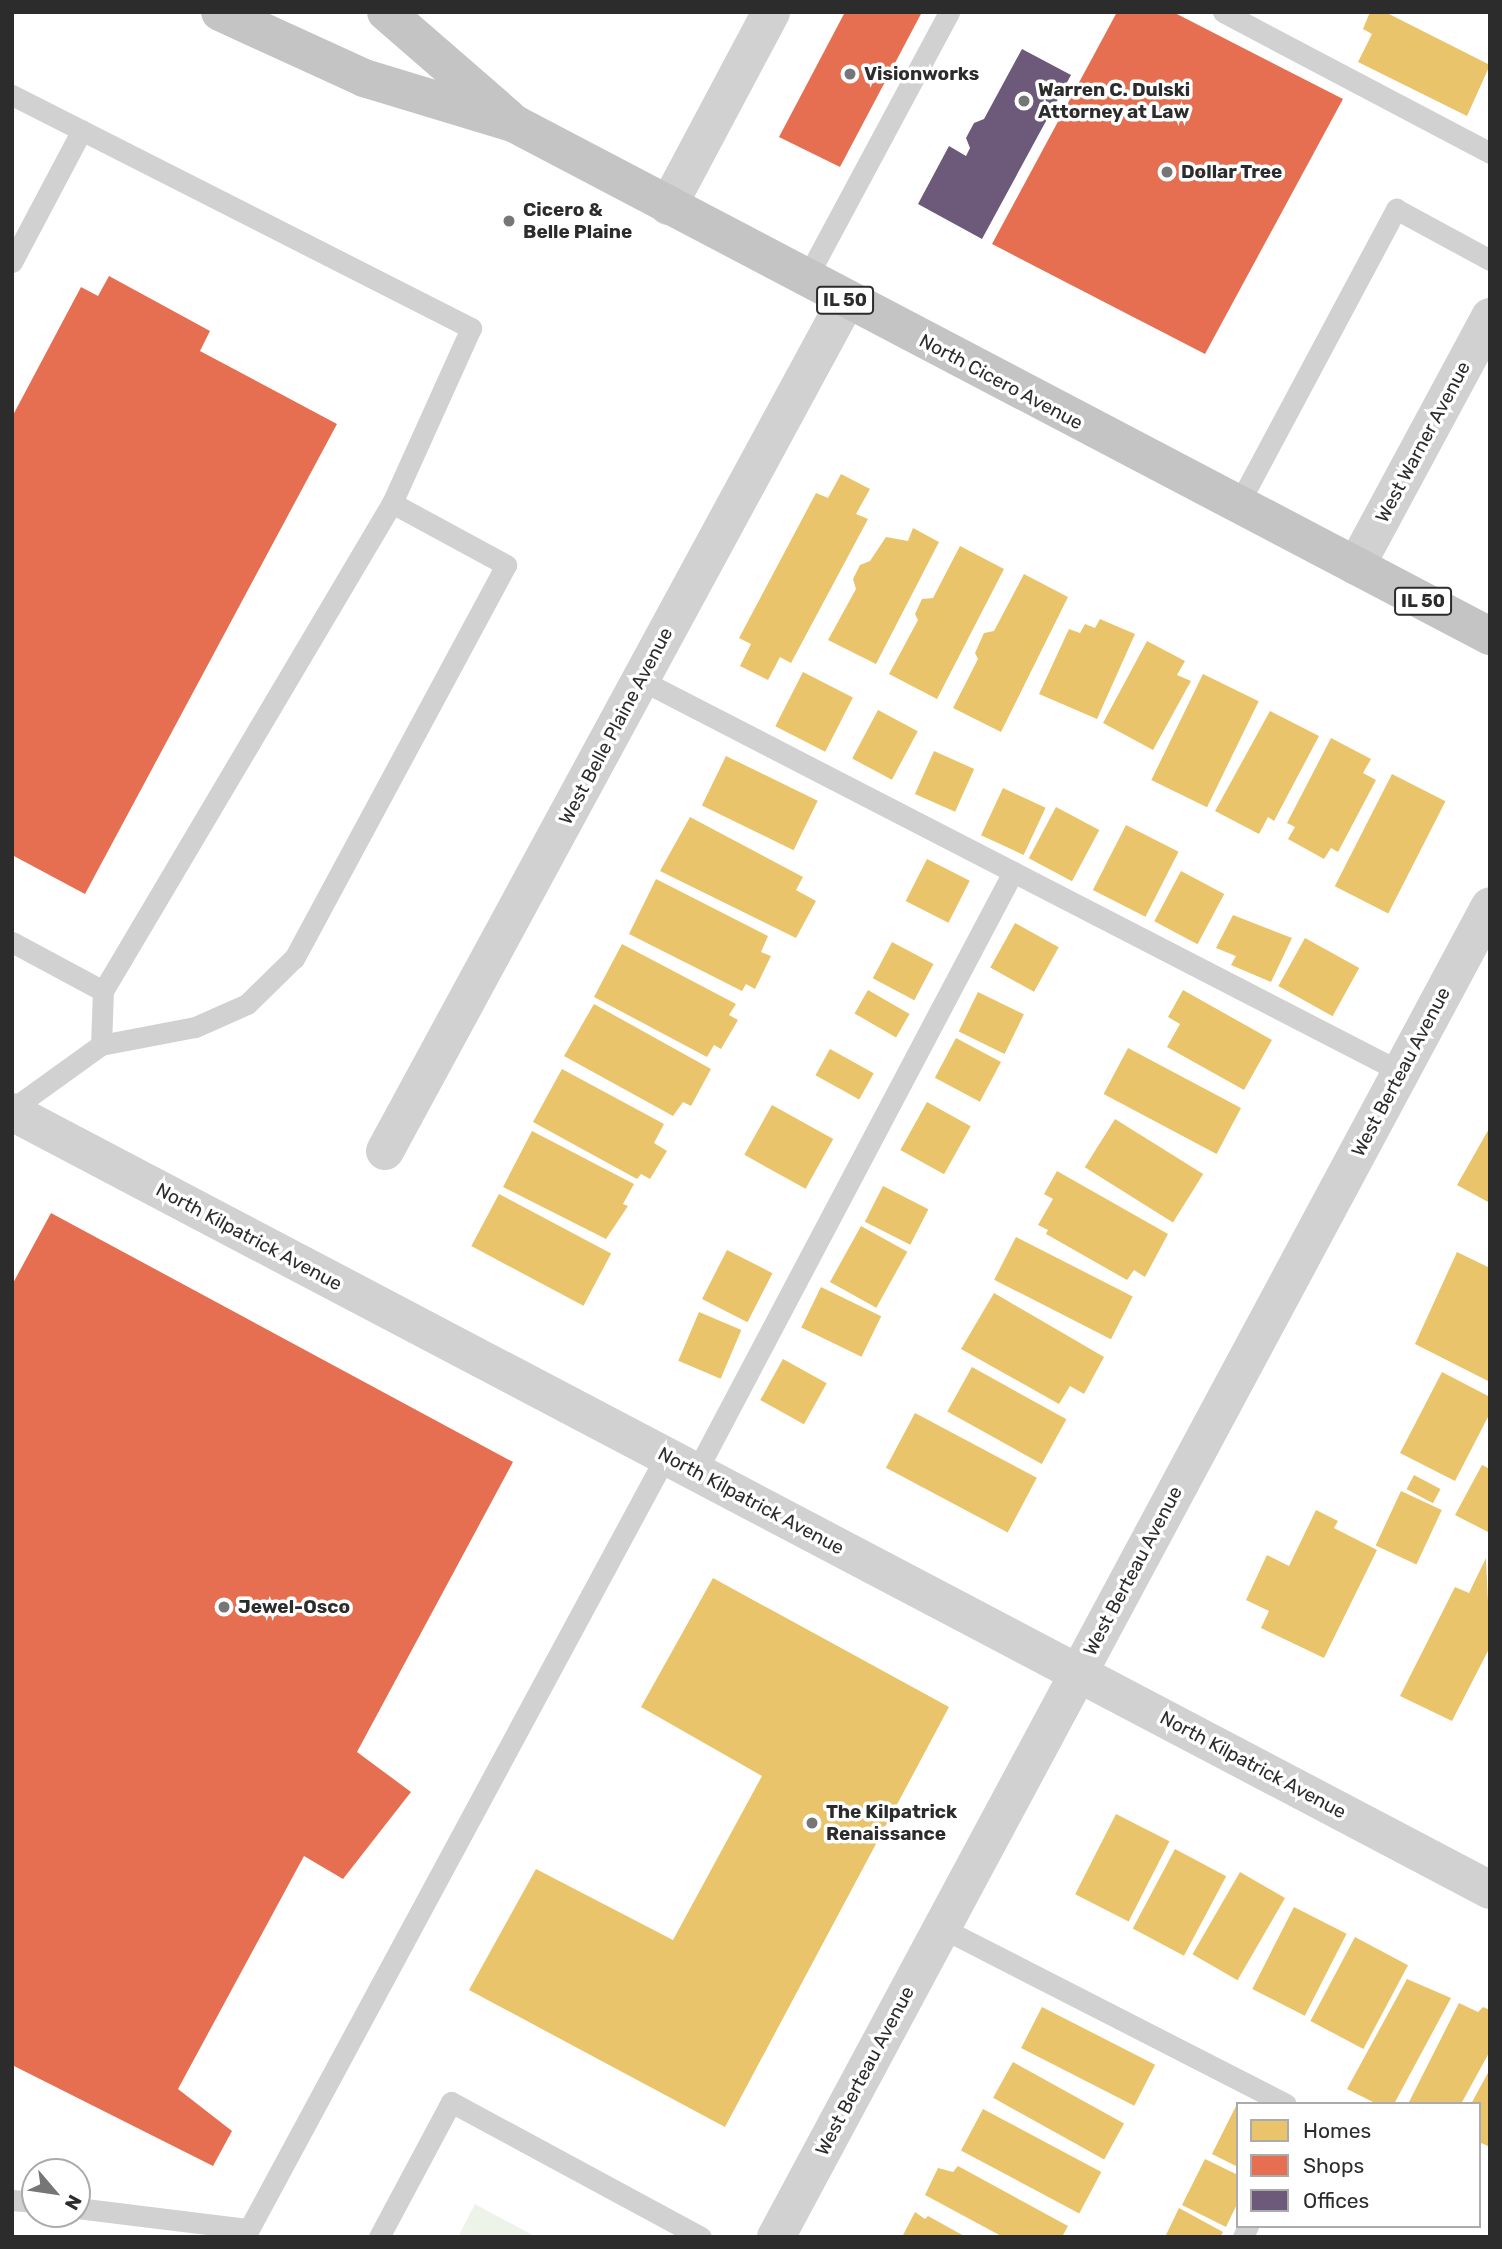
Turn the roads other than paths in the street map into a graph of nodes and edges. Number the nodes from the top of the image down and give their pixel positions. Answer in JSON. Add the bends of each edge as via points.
{"nodes":[{"id":1,"x":220,"y":12,"type":"edge"},
{"id":2,"x":386,"y":12,"type":"edge"},
{"id":3,"x":771,"y":12,"type":"edge"},
{"id":4,"x":949,"y":12,"type":"edge"},
{"id":5,"x":1223,"y":12,"type":"edge"},
{"id":6,"x":12,"y":95,"type":"edge"},
{"id":7,"x":515,"y":124,"type":"junction"},
{"id":8,"x":82,"y":130,"type":"junction"},
{"id":9,"x":1490,"y":153,"type":"edge"},
{"id":10,"x":668,"y":206,"type":"junction"},
{"id":11,"x":1490,"y":260,"type":"edge"},
{"id":12,"x":12,"y":262,"type":"edge"},
{"id":13,"x":806,"y":279,"type":"junction"},
{"id":14,"x":846,"y":301,"type":"junction"},
{"id":15,"x":1490,"y":317,"type":"edge"},
{"id":16,"x":1480,"y":358,"type":"edge"},
{"id":17,"x":392,"y":503,"type":"junction"},
{"id":18,"x":1238,"y":505,"type":"junction"},
{"id":19,"x":1356,"y":566,"type":"junction"},
{"id":20,"x":1490,"y":636,"type":"edge"},
{"id":21,"x":641,"y":680,"type":"junction"},
{"id":22,"x":1013,"y":872,"type":"junction"},
{"id":23,"x":1490,"y":906,"type":"edge"},
{"id":24,"x":12,"y":942,"type":"edge"},
{"id":25,"x":103,"y":991,"type":"junction"},
{"id":26,"x":101,"y":1045,"type":"junction"},
{"id":27,"x":1401,"y":1072,"type":"junction"},
{"id":28,"x":12,"y":1110,"type":"edge"},
{"id":29,"x":386,"y":1151,"type":"dead end"},
{"id":30,"x":681,"y":1464,"type":"junction"},
{"id":31,"x":1078,"y":1673,"type":"junction"},
{"id":32,"x":1490,"y":1890,"type":"edge"},
{"id":33,"x":942,"y":1928,"type":"junction"},
{"id":34,"x":1282,"y":2102,"type":"edge"},
{"id":35,"x":91,"y":2210,"type":"edge"},
{"id":36,"x":379,"y":2237,"type":"edge"},
{"id":37,"x":701,"y":2237,"type":"edge"},
{"id":38,"x":776,"y":2237,"type":"edge"}],
"edges":[{"from":1,"to":7,"type":"main road","name":"North Cicero Avenue","number":"IL 50","via":[[364,78]]},
{"from":2,"to":7,"type":"main road","name":"North Cicero Avenue"},
{"from":3,"to":10,"type":"street"},
{"from":4,"to":13,"type":"lane"},
{"from":5,"to":9,"type":"lane"},
{"from":6,"to":8,"type":"lane"},
{"from":7,"to":10,"type":"main road","name":"North Cicero Avenue","number":"IL 50"},
{"from":8,"to":12,"type":"lane"},
{"from":8,"to":17,"type":"lane","via":[[471,328]]},
{"from":10,"to":13,"type":"main road","name":"North Cicero Avenue","number":"IL 50"},
{"from":11,"to":18,"type":"lane","via":[[1396,209]]},
{"from":13,"to":14,"type":"main road","name":"North Cicero Avenue","number":"IL 50"},
{"from":14,"to":18,"type":"main road","name":"North Cicero Avenue","number":"IL 50"},
{"from":14,"to":21,"type":"street","name":"West Belle Plaine Avenue"},
{"from":15,"to":16,"type":"street","name":"West Warner Avenue"},
{"from":16,"to":19,"type":"street","name":"West Warner Avenue"},
{"from":17,"to":25,"type":"lane"},
{"from":17,"to":26,"type":"lane","via":[[506,565],[294,958],[237,1008],[195,1027]]},
{"from":18,"to":19,"type":"main road","name":"North Cicero Avenue","number":"IL 50"},
{"from":19,"to":20,"type":"main road","name":"North Cicero Avenue","number":"IL 50"},
{"from":21,"to":22,"type":"lane"},
{"from":21,"to":29,"type":"street","name":"West Belle Plaine Avenue"},
{"from":22,"to":27,"type":"lane"},
{"from":22,"to":30,"type":"lane"},
{"from":23,"to":27,"type":"street","name":"West Berteau Avenue"},
{"from":24,"to":25,"type":"lane"},
{"from":25,"to":26,"type":"lane"},
{"from":26,"to":28,"type":"lane"},
{"from":27,"to":31,"type":"street","name":"West Berteau Avenue"},
{"from":28,"to":30,"type":"street","name":"North Kilpatrick Avenue"},
{"from":30,"to":31,"type":"street","name":"North Kilpatrick Avenue"},
{"from":30,"to":35,"type":"lane","via":[[249,2229]]},
{"from":31,"to":32,"type":"street","name":"North Kilpatrick Avenue"},
{"from":31,"to":33,"type":"street","name":"West Berteau Avenue"},
{"from":33,"to":34,"type":"lane"},
{"from":33,"to":38,"type":"street","name":"West Berteau Avenue"},
{"from":36,"to":37,"type":"lane","via":[[451,2102]]}]}
